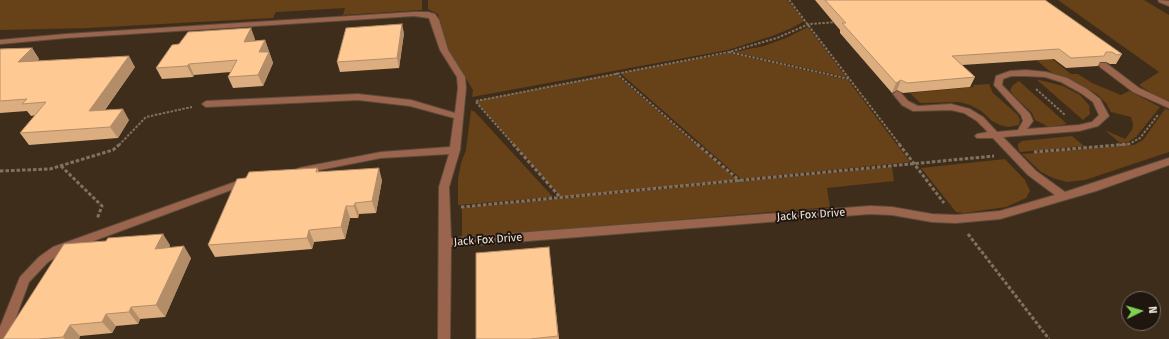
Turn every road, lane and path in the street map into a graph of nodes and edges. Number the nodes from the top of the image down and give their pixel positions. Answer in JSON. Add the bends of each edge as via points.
{"nodes":[{"id":1,"x":789,"y":0,"type":"edge"},
{"id":2,"x":1162,"y":0,"type":"edge"},
{"id":3,"x":1169,"y":4,"type":"edge"},
{"id":4,"x":840,"y":22,"type":"edge"},
{"id":5,"x":809,"y":24,"type":"junction"},
{"id":6,"x":0,"y":42,"type":"edge"},
{"id":7,"x":729,"y":52,"type":"junction"},
{"id":8,"x":1103,"y":65,"type":"edge"},
{"id":9,"x":616,"y":72,"type":"junction"},
{"id":10,"x":1019,"y":73,"type":"junction"},
{"id":11,"x":850,"y":79,"type":"junction"},
{"id":12,"x":897,"y":94,"type":"edge"},
{"id":13,"x":206,"y":104,"type":"joint"},
{"id":14,"x":1167,"y":105,"type":"edge"},
{"id":15,"x":459,"y":116,"type":"junction"},
{"id":16,"x":1078,"y":128,"type":"junction"},
{"id":17,"x":1021,"y":132,"type":"junction"},
{"id":18,"x":994,"y":134,"type":"junction"},
{"id":19,"x":980,"y":136,"type":"dead end"},
{"id":20,"x":1099,"y":146,"type":"junction"},
{"id":21,"x":455,"y":150,"type":"junction"},
{"id":22,"x":1013,"y":154,"type":"junction"},
{"id":23,"x":1169,"y":161,"type":"edge"},
{"id":24,"x":914,"y":164,"type":"junction"},
{"id":25,"x":61,"y":166,"type":"junction"},
{"id":26,"x":0,"y":171,"type":"edge"},
{"id":27,"x":287,"y":173,"type":"edge"},
{"id":28,"x":257,"y":178,"type":"edge"},
{"id":29,"x":741,"y":181,"type":"junction"},
{"id":30,"x":1063,"y":196,"type":"junction"},
{"id":31,"x":560,"y":198,"type":"junction"},
{"id":32,"x":445,"y":209,"type":"junction"},
{"id":33,"x":956,"y":219,"type":"junction"},
{"id":34,"x":91,"y":237,"type":"junction"},
{"id":35,"x":445,"y":243,"type":"junction"},
{"id":36,"x":2,"y":339,"type":"edge"},
{"id":37,"x":444,"y":339,"type":"edge"},
{"id":38,"x":1049,"y":339,"type":"edge"}],
"edges":[{"from":1,"to":5,"type":"path"},
{"from":2,"to":3,"type":"street"},
{"from":4,"to":5,"type":"path"},
{"from":5,"to":7,"type":"path","via":[[777,38]]},
{"from":5,"to":11,"type":"path"},
{"from":6,"to":15,"type":"street","via":[[428,14],[435,20],[444,50],[461,77]]},
{"from":7,"to":9,"type":"path"},
{"from":7,"to":11,"type":"path"},
{"from":8,"to":14,"type":"street","via":[[1136,90]]},
{"from":9,"to":29,"type":"path"},
{"from":9,"to":31,"type":"path","via":[[475,101]]},
{"from":10,"to":16,"type":"path"},
{"from":10,"to":16,"type":"street","via":[[1046,75],[1064,80],[1096,101],[1104,116],[1095,124]]},
{"from":10,"to":17,"type":"street","via":[[999,78],[998,85],[1025,114],[1028,122]]},
{"from":11,"to":24,"type":"path"},
{"from":12,"to":18,"type":"street","via":[[905,103],[916,109],[951,107],[967,111],[980,119]]},
{"from":13,"to":15,"type":"street","via":[[358,97],[411,103]]},
{"from":13,"to":25,"type":"path","via":[[146,117],[130,136],[113,150]]},
{"from":14,"to":20,"type":"path","via":[[1140,138],[1129,144]]},
{"from":15,"to":21,"type":"street"},
{"from":16,"to":17,"type":"street"},
{"from":16,"to":20,"type":"path"},
{"from":17,"to":18,"type":"street"},
{"from":18,"to":19,"type":"street"},
{"from":18,"to":22,"type":"street"},
{"from":20,"to":22,"type":"path"},
{"from":21,"to":27,"type":"street","via":[[381,155]]},
{"from":21,"to":32,"type":"street","via":[[444,187]]},
{"from":22,"to":24,"type":"path"},
{"from":22,"to":30,"type":"street","via":[[1032,173]]},
{"from":23,"to":30,"type":"street","name":"Jack Fox Drive"},
{"from":24,"to":29,"type":"path"},
{"from":24,"to":33,"type":"path"},
{"from":25,"to":26,"type":"path","via":[[50,169]]},
{"from":25,"to":34,"type":"path","via":[[102,206]]},
{"from":28,"to":34,"type":"street"},
{"from":29,"to":31,"type":"path"},
{"from":30,"to":33,"type":"street","name":"Jack Fox Drive","via":[[1000,215]]},
{"from":31,"to":32,"type":"path"},
{"from":32,"to":35,"type":"street"},
{"from":33,"to":35,"type":"street","name":"Jack Fox Drive","via":[[870,210]]},
{"from":33,"to":38,"type":"path"},
{"from":34,"to":36,"type":"street","via":[[56,250],[24,280]]},
{"from":35,"to":37,"type":"street"}]}
